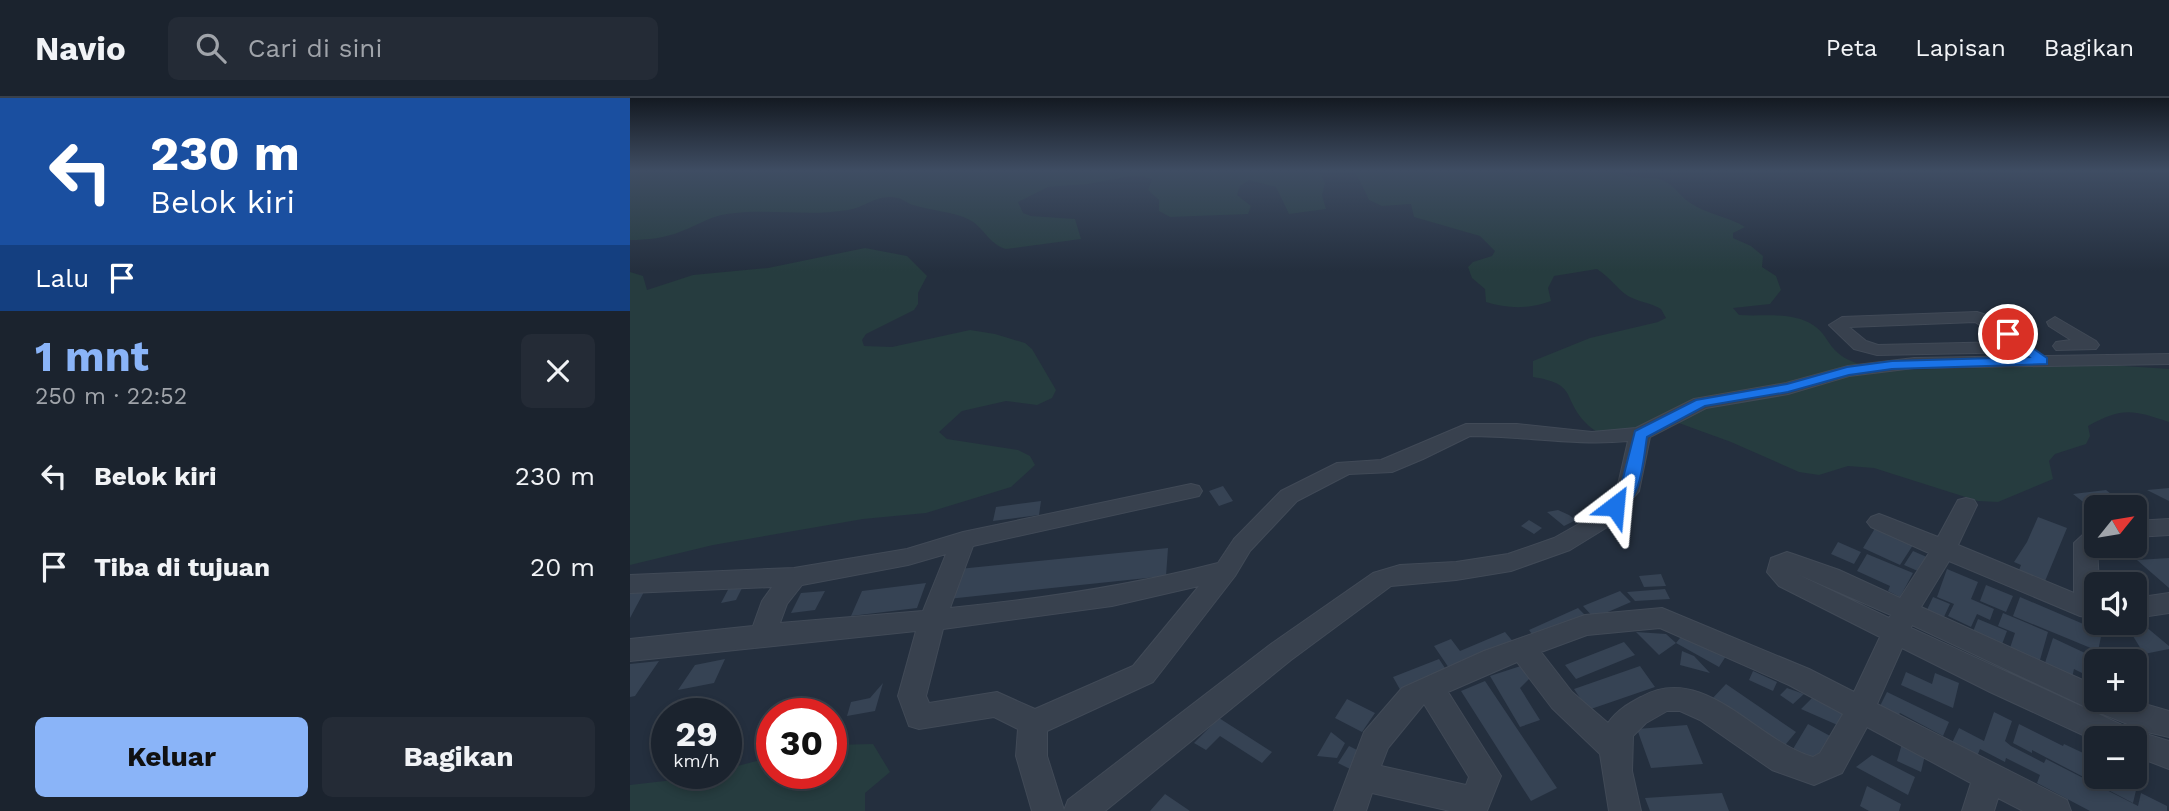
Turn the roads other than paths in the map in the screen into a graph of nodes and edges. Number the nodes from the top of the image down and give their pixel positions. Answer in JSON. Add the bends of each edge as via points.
{"nodes":[{"id":1,"x":2054,"y":321,"type":"dead end"},
{"id":2,"x":2025,"y":347,"type":"junction"},
{"id":3,"x":2169,"y":359,"type":"edge"},
{"id":4,"x":2042,"y":361,"type":"junction"},
{"id":5,"x":1640,"y":434,"type":"junction"},
{"id":6,"x":1191,"y":491,"type":"dead end"},
{"id":7,"x":1966,"y":505,"type":"dead end"},
{"id":8,"x":1879,"y":522,"type":"dead end"},
{"id":9,"x":2169,"y":527,"type":"edge"},
{"id":10,"x":2147,"y":528,"type":"edge"},
{"id":11,"x":963,"y":540,"type":"junction"},
{"id":12,"x":1944,"y":549,"type":"junction"},
{"id":13,"x":1226,"y":570,"type":"junction"},
{"id":14,"x":794,"y":577,"type":"junction"},
{"id":15,"x":630,"y":584,"type":"edge"},
{"id":16,"x":2169,"y":603,"type":"edge"},
{"id":17,"x":2084,"y":605,"type":"edge"},
{"id":18,"x":2147,"y":606,"type":"edge"},
{"id":19,"x":933,"y":618,"type":"junction"},
{"id":20,"x":1901,"y":621,"type":"junction"},
{"id":21,"x":763,"y":635,"type":"junction"},
{"id":22,"x":1522,"y":649,"type":"junction"},
{"id":23,"x":630,"y":650,"type":"edge"},
{"id":24,"x":1429,"y":687,"type":"junction"},
{"id":25,"x":2084,"y":695,"type":"edge"},
{"id":26,"x":1862,"y":708,"type":"junction"},
{"id":27,"x":2129,"y":712,"type":"edge"},
{"id":28,"x":1034,"y":723,"type":"junction"},
{"id":29,"x":2169,"y":724,"type":"edge"},
{"id":30,"x":2095,"y":726,"type":"edge"},
{"id":31,"x":2147,"y":747,"type":"edge"},
{"id":32,"x":1615,"y":749,"type":"junction"},
{"id":33,"x":2169,"y":755,"type":"edge"},
{"id":34,"x":1361,"y":776,"type":"junction"},
{"id":35,"x":1989,"y":777,"type":"junction"},
{"id":36,"x":1048,"y":811,"type":"edge"},
{"id":37,"x":1080,"y":811,"type":"edge"},
{"id":38,"x":1350,"y":811,"type":"edge"},
{"id":39,"x":1625,"y":811,"type":"edge"},
{"id":40,"x":1978,"y":811,"type":"edge"},
{"id":41,"x":2054,"y":811,"type":"edge"}],
"edges":[{"from":1,"to":2,"type":"street","via":[[2090,345]]},
{"from":2,"to":2,"type":"street","via":[[1977,317],[1837,325],[1860,345],[1877,350]]},
{"from":2,"to":4,"type":"street"},
{"from":3,"to":4,"type":"street"},
{"from":4,"to":5,"type":"street","via":[[1914,363],[1847,371],[1788,388],[1701,403]]},
{"from":5,"to":13,"type":"street","via":[[1592,438],[1466,430],[1384,467],[1345,468],[1289,496],[1242,545]]},
{"from":5,"to":37,"type":"street","via":[[1628,491],[1601,521],[1562,544],[1511,562],[1382,579],[1281,652]]},
{"from":6,"to":11,"type":"street"},
{"from":7,"to":12,"type":"street"},
{"from":8,"to":12,"type":"street"},
{"from":9,"to":10,"type":"street"},
{"from":11,"to":14,"type":"street","via":[[908,557]]},
{"from":11,"to":19,"type":"street"},
{"from":12,"to":17,"type":"street"},
{"from":12,"to":20,"type":"street"},
{"from":13,"to":19,"type":"street","via":[[1165,588]]},
{"from":13,"to":28,"type":"street","via":[[1143,674]]},
{"from":14,"to":15,"type":"street"},
{"from":14,"to":21,"type":"street","via":[[775,601]]},
{"from":16,"to":18,"type":"street"},
{"from":19,"to":21,"type":"street"},
{"from":19,"to":28,"type":"street","via":[[912,696],[919,717],[997,704]]},
{"from":20,"to":25,"type":"street"},
{"from":20,"to":26,"type":"street"},
{"from":20,"to":30,"type":"street","via":[[2012,689]]},
{"from":21,"to":23,"type":"street"},
{"from":22,"to":24,"type":"street"},
{"from":22,"to":26,"type":"street","via":[[1585,625],[1662,618]]},
{"from":22,"to":32,"type":"street","via":[[1562,700]]},
{"from":24,"to":34,"type":"street","via":[[1412,696],[1375,741]]},
{"from":24,"to":34,"type":"street","via":[[1485,776],[1475,803]]},
{"from":26,"to":32,"type":"street","via":[[1831,762],[1814,771],[1782,760],[1715,714],[1665,699],[1625,720],[1617,729]]},
{"from":26,"to":35,"type":"street"},
{"from":27,"to":29,"type":"street"},
{"from":28,"to":36,"type":"street","via":[[1029,751]]},
{"from":31,"to":33,"type":"street"},
{"from":32,"to":39,"type":"street"},
{"from":34,"to":38,"type":"street"},
{"from":35,"to":40,"type":"street"},
{"from":35,"to":41,"type":"street"}]}
